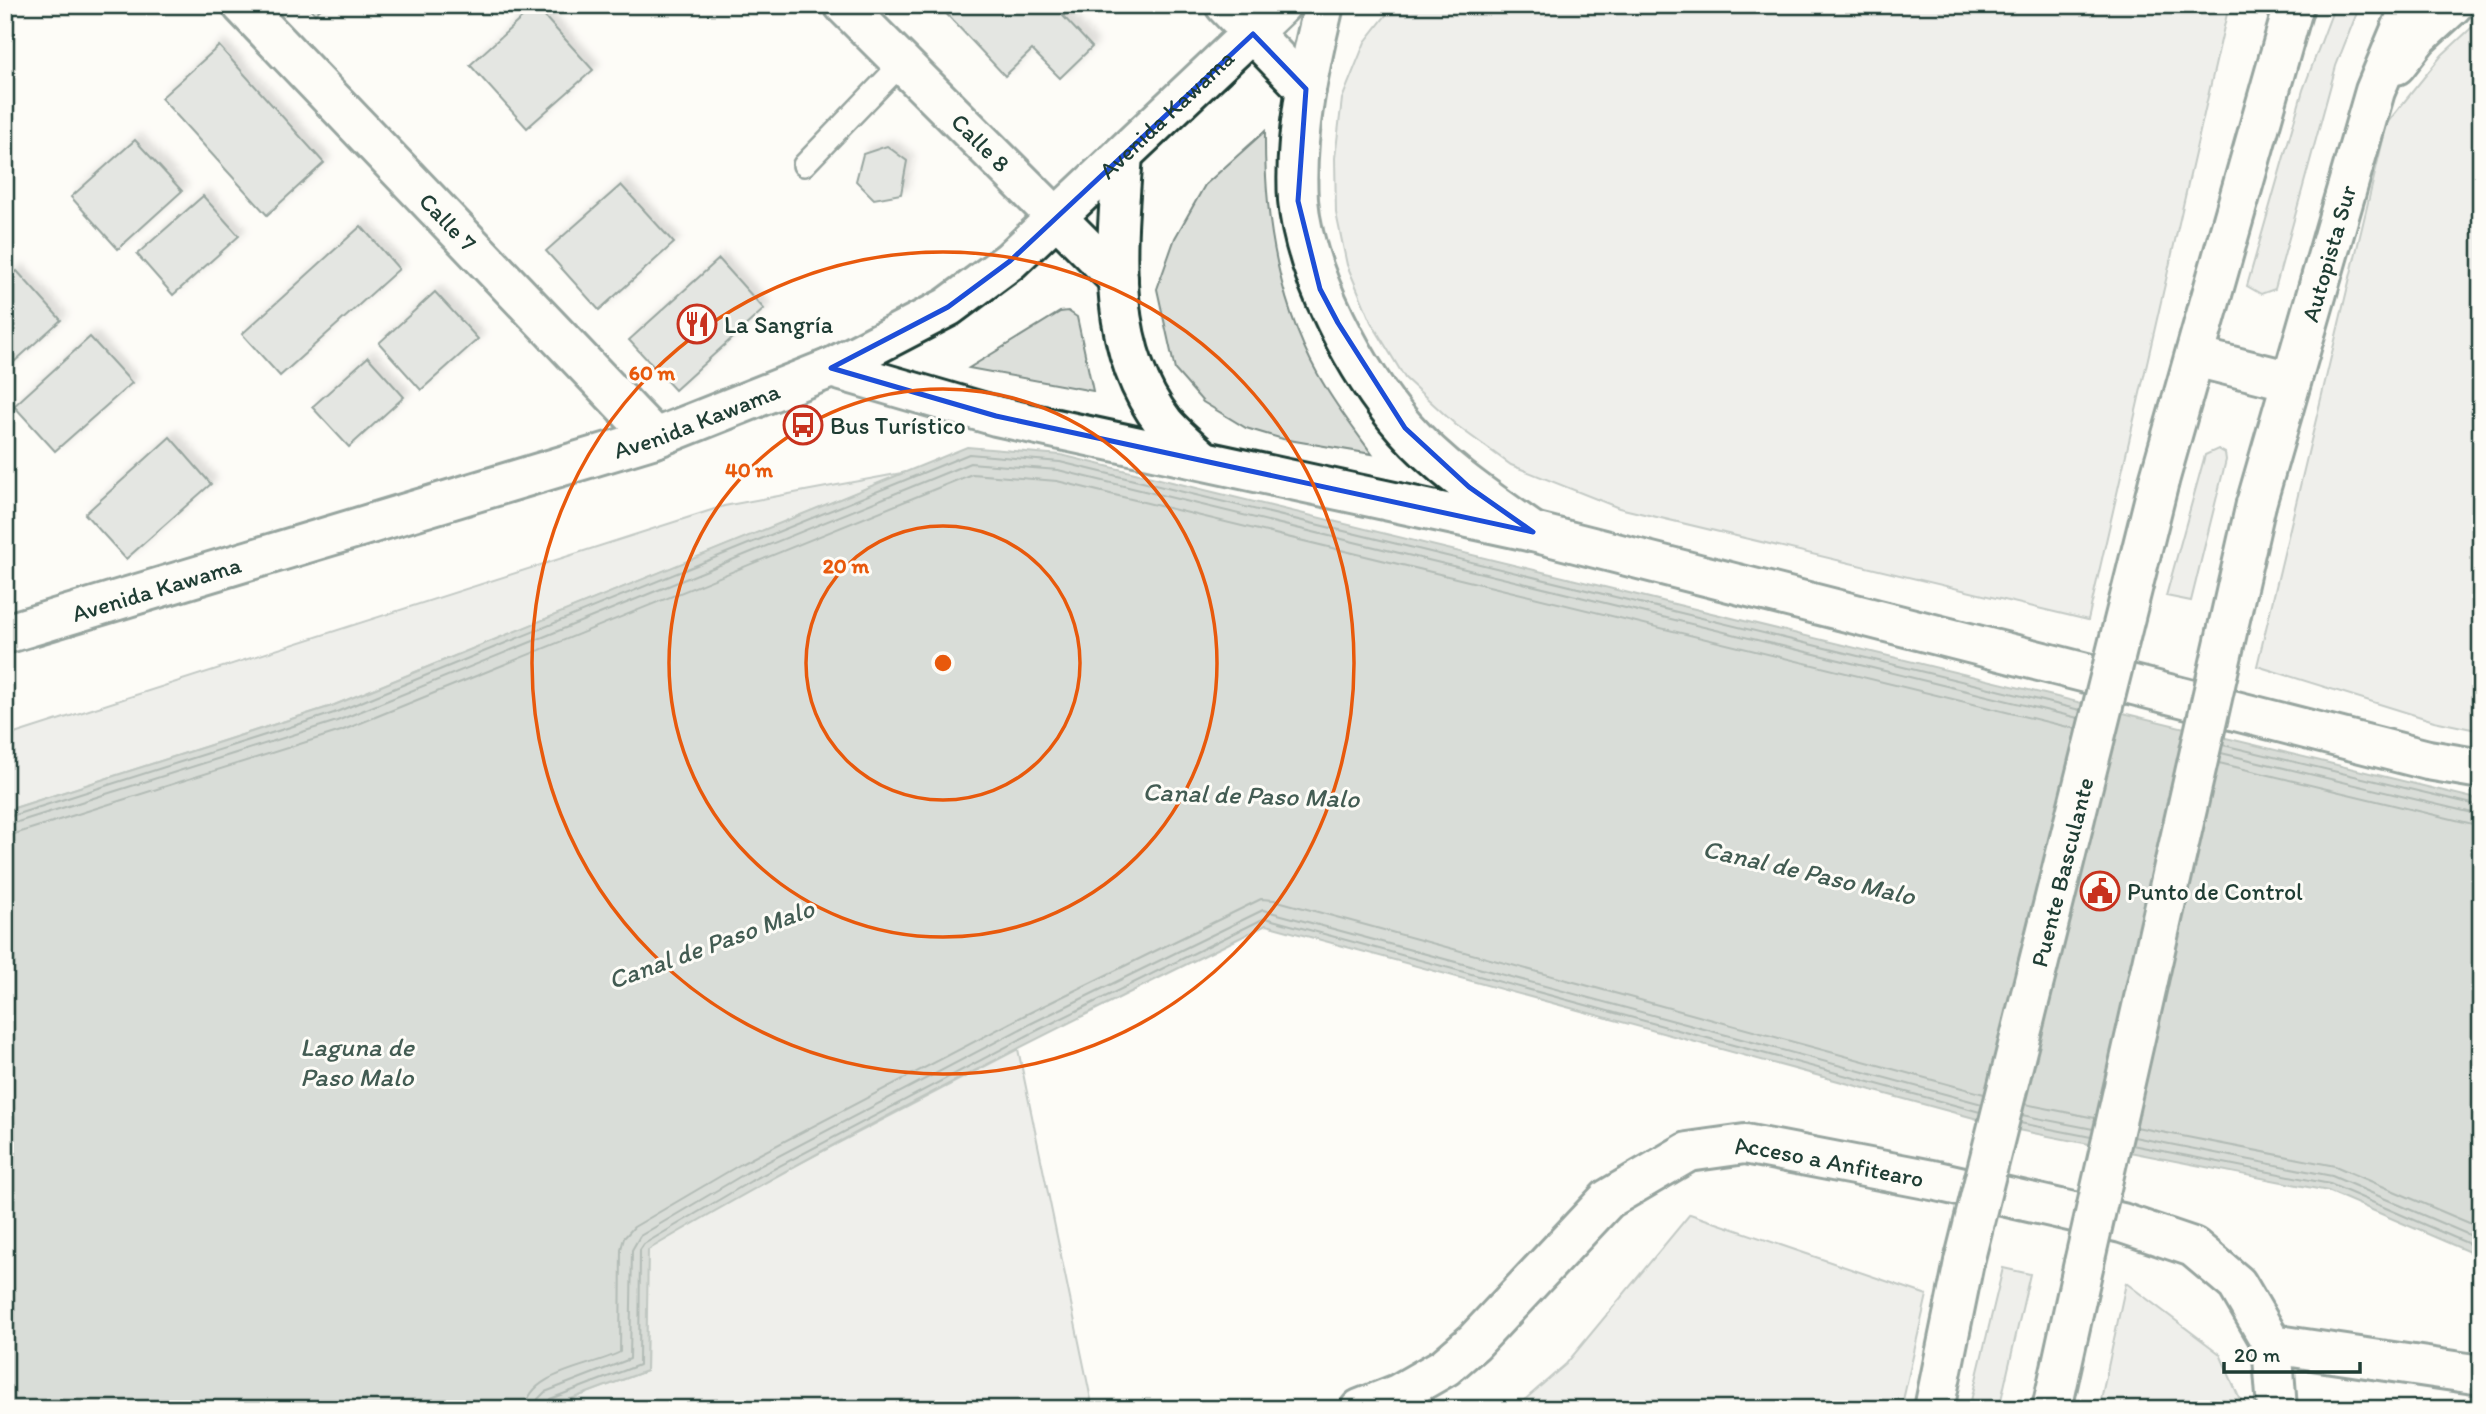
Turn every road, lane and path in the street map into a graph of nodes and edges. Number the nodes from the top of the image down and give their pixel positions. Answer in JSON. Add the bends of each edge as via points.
{"nodes":[{"id":1,"x":242,"y":5,"type":"edge"},
{"id":2,"x":844,"y":5,"type":"edge"},
{"id":3,"x":1225,"y":5,"type":"edge"},
{"id":4,"x":1281,"y":5,"type":"edge"},
{"id":5,"x":1324,"y":5,"type":"edge"},
{"id":6,"x":2411,"y":5,"type":"edge"},
{"id":7,"x":2453,"y":5,"type":"edge"},
{"id":8,"x":2293,"y":6,"type":"edge"},
{"id":9,"x":1253,"y":34,"type":"junction"},
{"id":10,"x":902,"y":63,"type":"junction"},
{"id":11,"x":1306,"y":89,"type":"junction"},
{"id":12,"x":2375,"y":91,"type":"junction"},
{"id":13,"x":1122,"y":155,"type":"junction"},
{"id":14,"x":804,"y":165,"type":"dead end"},
{"id":15,"x":1056,"y":218,"type":"junction"},
{"id":16,"x":1118,"y":279,"type":"junction"},
{"id":17,"x":2195,"y":357,"type":"junction"},
{"id":18,"x":831,"y":368,"type":"junction"},
{"id":19,"x":2291,"y":381,"type":"junction"},
{"id":20,"x":656,"y":438,"type":"junction"},
{"id":21,"x":1203,"y":460,"type":"junction"},
{"id":22,"x":1533,"y":532,"type":"junction"},
{"id":23,"x":5,"y":634,"type":"edge"},
{"id":24,"x":2481,"y":769,"type":"edge"},
{"id":25,"x":2272,"y":1344,"type":"junction"},
{"id":26,"x":2481,"y":1375,"type":"edge"},
{"id":27,"x":1360,"y":1409,"type":"edge"},
{"id":28,"x":1934,"y":1409,"type":"edge"},
{"id":29,"x":2052,"y":1409,"type":"edge"},
{"id":30,"x":2277,"y":1409,"type":"edge"}],
"edges":[{"from":1,"to":20,"type":"main road","name":"Calle 7"},
{"from":2,"to":10,"type":"main road","name":"Calle 8"},
{"from":3,"to":9,"type":"main road"},
{"from":4,"to":9,"type":"main road","name":"Avenida Kawama"},
{"from":5,"to":11,"type":"main road"},
{"from":6,"to":12,"type":"main road","name":"Autopista Sur"},
{"from":7,"to":12,"type":"main road","via":[[2418,37]]},
{"from":8,"to":17,"type":"main road"},
{"from":9,"to":11,"type":"main road"},
{"from":9,"to":13,"type":"main road","name":"Avenida Kawama"},
{"from":10,"to":14,"type":"lane"},
{"from":10,"to":15,"type":"main road","name":"Calle 8"},
{"from":11,"to":22,"type":"main road","via":[[1298,201],[1320,289],[1370,379],[1405,429],[1469,487]]},
{"from":12,"to":19,"type":"main road","name":"Autopista Sur"},
{"from":13,"to":15,"type":"main road","name":"Avenida Kawama"},
{"from":13,"to":16,"type":"main road"},
{"from":15,"to":16,"type":"main road","name":"Calle 8"},
{"from":15,"to":18,"type":"main road","name":"Avenida Kawama","via":[[1010,261],[947,307]]},
{"from":16,"to":21,"type":"main road","via":[[1129,356],[1144,391],[1165,424]]},
{"from":17,"to":19,"type":"main road"},
{"from":17,"to":28,"type":"main road","name":"Puente Basculante","bridge":true,"via":[[2159,481],[1964,1262]]},
{"from":18,"to":20,"type":"main road","name":"Avenida Kawama"},
{"from":18,"to":21,"type":"main road","via":[[996,416]]},
{"from":19,"to":29,"type":"main road","name":"Autopista Sur","bridge":true,"via":[[2256,504]]},
{"from":20,"to":23,"type":"main road","name":"Avenida Kawama"},
{"from":21,"to":22,"type":"main road"},
{"from":22,"to":24,"type":"main road","via":[[2428,760]]},
{"from":25,"to":26,"type":"main road"},
{"from":25,"to":27,"type":"main road","name":"Acceso a Anfitearo","via":[[2237,1284],[2193,1247],[2123,1223],[1745,1144],[1688,1152],[1608,1199],[1454,1359],[1398,1394]]},
{"from":25,"to":30,"type":"main road","name":"Acceso a Anfitearo"}]}
